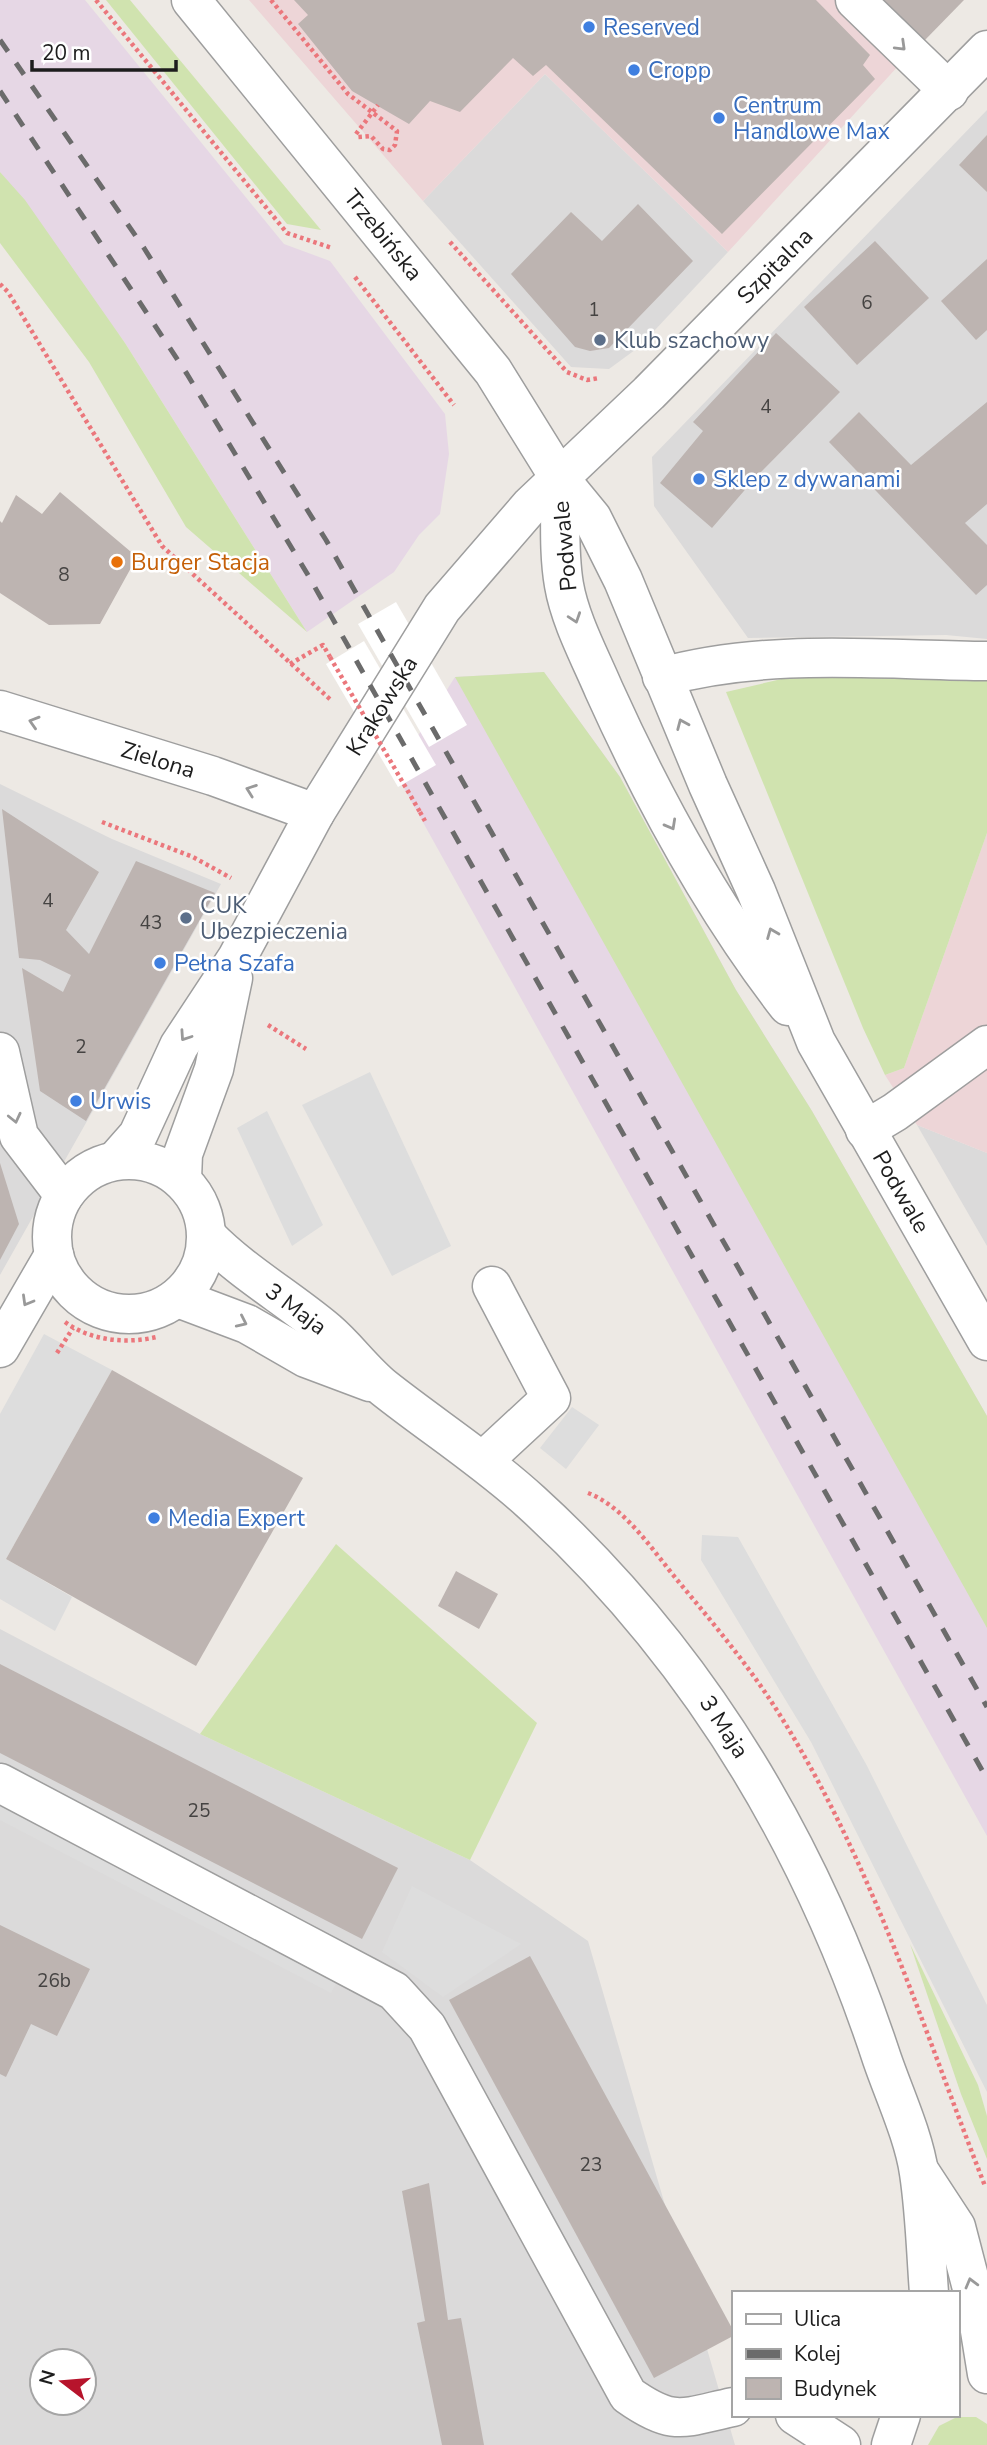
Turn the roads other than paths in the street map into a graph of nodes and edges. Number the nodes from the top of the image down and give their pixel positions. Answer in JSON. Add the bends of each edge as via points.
{"nodes":[{"id":1,"x":191,"y":0,"type":"edge"},
{"id":2,"x":855,"y":0,"type":"edge"},
{"id":3,"x":987,"y":50,"type":"edge"},
{"id":4,"x":948,"y":91,"type":"junction"},
{"id":5,"x":560,"y":479,"type":"junction"},
{"id":6,"x":987,"y":661,"type":"edge"},
{"id":7,"x":662,"y":677,"type":"junction"},
{"id":8,"x":0,"y":709,"type":"edge"},
{"id":9,"x":315,"y":813,"type":"junction"},
{"id":10,"x":237,"y":958,"type":"junction"},
{"id":11,"x":816,"y":1042,"type":"junction"},
{"id":12,"x":987,"y":1045,"type":"edge"},
{"id":13,"x":0,"y":1052,"type":"edge"},
{"id":14,"x":865,"y":1130,"type":"junction"},
{"id":15,"x":116,"y":1160,"type":"junction"},
{"id":16,"x":182,"y":1179,"type":"junction"},
{"id":17,"x":64,"y":1195,"type":"junction"},
{"id":18,"x":207,"y":1236,"type":"junction"},
{"id":19,"x":54,"y":1255,"type":"junction"},
{"id":20,"x":492,"y":1286,"type":"dead end"},
{"id":21,"x":178,"y":1298,"type":"junction"},
{"id":22,"x":987,"y":1341,"type":"edge"},
{"id":23,"x":0,"y":1348,"type":"edge"},
{"id":24,"x":382,"y":1386,"type":"junction"},
{"id":25,"x":482,"y":1461,"type":"junction"},
{"id":26,"x":0,"y":1783,"type":"edge"},
{"id":27,"x":919,"y":2171,"type":"junction"},
{"id":28,"x":929,"y":2291,"type":"edge"},
{"id":29,"x":959,"y":2376,"type":"edge"},
{"id":30,"x":987,"y":2376,"type":"edge"},
{"id":31,"x":732,"y":2407,"type":"edge"},
{"id":32,"x":798,"y":2417,"type":"edge"},
{"id":33,"x":900,"y":2417,"type":"edge"},
{"id":34,"x":841,"y":2445,"type":"edge"},
{"id":35,"x":891,"y":2445,"type":"edge"}],
"edges":[{"from":1,"to":5,"type":"street","name":"Trzebińska","via":[[493,371]]},
{"from":2,"to":4,"type":"street","one_way":true},
{"from":3,"to":4,"type":"street","name":"Szpitalna"},
{"from":4,"to":5,"type":"street","name":"Szpitalna"},
{"from":5,"to":7,"type":"street","name":"Podwale","via":[[592,518]]},
{"from":5,"to":9,"type":"street","name":"Krakowska","via":[[531,505],[442,608]]},
{"from":5,"to":11,"type":"street","name":"Podwale","one_way":true,"via":[[564,586],[585,647],[636,762],[752,960]]},
{"from":6,"to":7,"type":"street","via":[[791,659],[706,664]]},
{"from":11,"to":7,"type":"street","name":"Podwale","one_way":true},
{"from":9,"to":8,"type":"street","name":"Zielona","one_way":true},
{"from":9,"to":10,"type":"street","name":"Krakowska"},
{"from":10,"to":15,"type":"street","name":"Krakowska","one_way":true,"via":[[179,1046],[138,1135]]},
{"from":10,"to":16,"type":"street","name":"Krakowska","via":[[214,1069],[183,1154]]},
{"from":11,"to":14,"type":"street","name":"Podwale"},
{"from":12,"to":14,"type":"street"},
{"from":13,"to":17,"type":"street","one_way":true,"via":[[19,1136]]},
{"from":14,"to":22,"type":"street","name":"Podwale"},
{"from":15,"to":16,"type":"street","via":[[149,1162]]},
{"from":15,"to":17,"type":"street","via":[[89,1171]]},
{"from":16,"to":18,"type":"street","via":[[202,1210]]},
{"from":17,"to":19,"type":"street","via":[[55,1214]]},
{"from":18,"to":21,"type":"street","via":[[203,1261]]},
{"from":18,"to":24,"type":"street","name":"3 Maja","via":[[232,1262],[327,1332]]},
{"from":19,"to":21,"type":"street","via":[[64,1278],[80,1297],[101,1310],[125,1315],[150,1312]]},
{"from":19,"to":23,"type":"street","one_way":true},
{"from":20,"to":25,"type":"street","via":[[551,1398]]},
{"from":21,"to":24,"type":"street","name":"3 Maja","one_way":true,"via":[[247,1324],[306,1358]]},
{"from":24,"to":25,"type":"street","name":"3 Maja"},
{"from":25,"to":27,"type":"street","name":"3 Maja","via":[[550,1520],[629,1601],[729,1732],[791,1837],[835,1927]]},
{"from":26,"to":31,"type":"street","via":[[394,1991],[427,2027],[628,2395],[652,2412],[677,2419]]},
{"from":27,"to":28,"type":"street","name":"3 Maja"},
{"from":30,"to":27,"type":"street","name":"3 Maja","one_way":true,"via":[[975,2300],[956,2227]]},
{"from":29,"to":30,"type":"street"},
{"from":32,"to":34,"type":"street"},
{"from":33,"to":35,"type":"street"}]}
